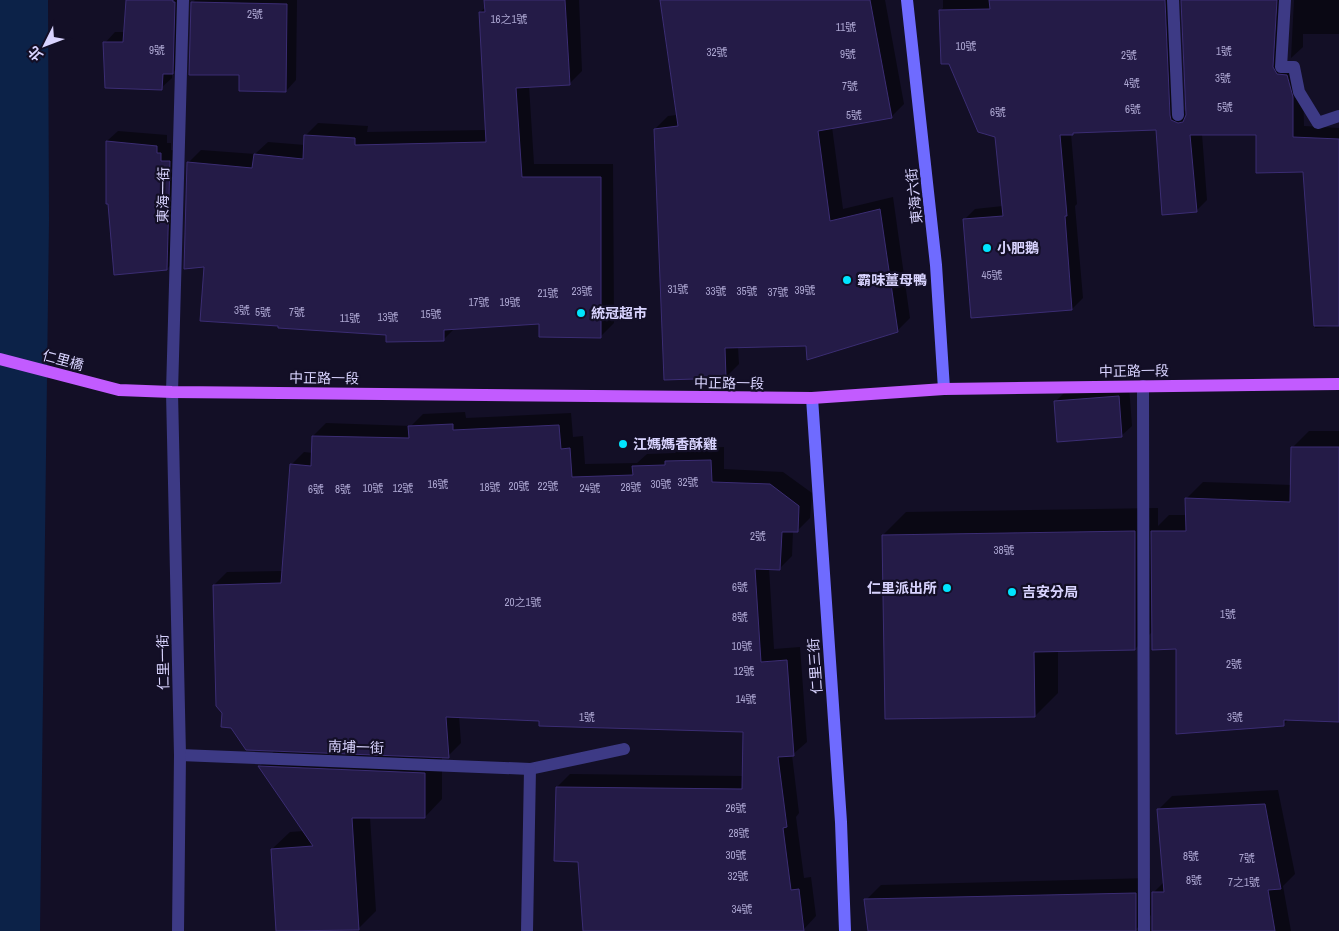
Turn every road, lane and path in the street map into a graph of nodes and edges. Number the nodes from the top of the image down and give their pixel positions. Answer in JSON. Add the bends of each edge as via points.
{"nodes":[{"id":1,"x":182,"y":0,"type":"edge"},
{"id":2,"x":907,"y":0,"type":"edge"},
{"id":3,"x":1173,"y":0,"type":"edge"},
{"id":4,"x":1285,"y":0,"type":"edge"},
{"id":5,"x":1178,"y":115,"type":"dead end"},
{"id":6,"x":1339,"y":116,"type":"edge"},
{"id":7,"x":0,"y":359,"type":"edge"},
{"id":8,"x":1339,"y":384,"type":"edge"},
{"id":9,"x":1143,"y":386,"type":"junction"},
{"id":10,"x":944,"y":389,"type":"junction"},
{"id":11,"x":119,"y":390,"type":"joint"},
{"id":12,"x":172,"y":392,"type":"junction"},
{"id":13,"x":812,"y":398,"type":"junction"},
{"id":14,"x":624,"y":749,"type":"dead end"},
{"id":15,"x":180,"y":755,"type":"junction"},
{"id":16,"x":530,"y":769,"type":"junction"},
{"id":17,"x":178,"y":931,"type":"edge"},
{"id":18,"x":527,"y":931,"type":"edge"},
{"id":19,"x":845,"y":931,"type":"edge"},
{"id":20,"x":1144,"y":931,"type":"edge"}],
"edges":[{"from":1,"to":12,"type":"street","name":"東海一街"},
{"from":2,"to":10,"type":"street","name":"東海六街","via":[[936,265]]},
{"from":3,"to":5,"type":"street"},
{"from":4,"to":6,"type":"street","via":[[1281,67],[1294,67],[1299,92],[1318,123]]},
{"from":7,"to":11,"type":"main road","name":"仁里橋"},
{"from":8,"to":9,"type":"main road","name":"中正路一段"},
{"from":9,"to":10,"type":"main road","name":"中正路一段"},
{"from":9,"to":20,"type":"street"},
{"from":10,"to":13,"type":"main road","name":"中正路一段"},
{"from":11,"to":12,"type":"main road","name":"中正路一段"},
{"from":12,"to":13,"type":"main road","name":"中正路一段"},
{"from":12,"to":15,"type":"street","name":"仁里一街"},
{"from":13,"to":19,"type":"street","name":"仁里三街","via":[[841,822]]},
{"from":14,"to":16,"type":"street","name":"南埔一街"},
{"from":15,"to":16,"type":"street","name":"南埔一街"},
{"from":15,"to":17,"type":"street","name":"仁里一街"},
{"from":16,"to":18,"type":"street"}]}
